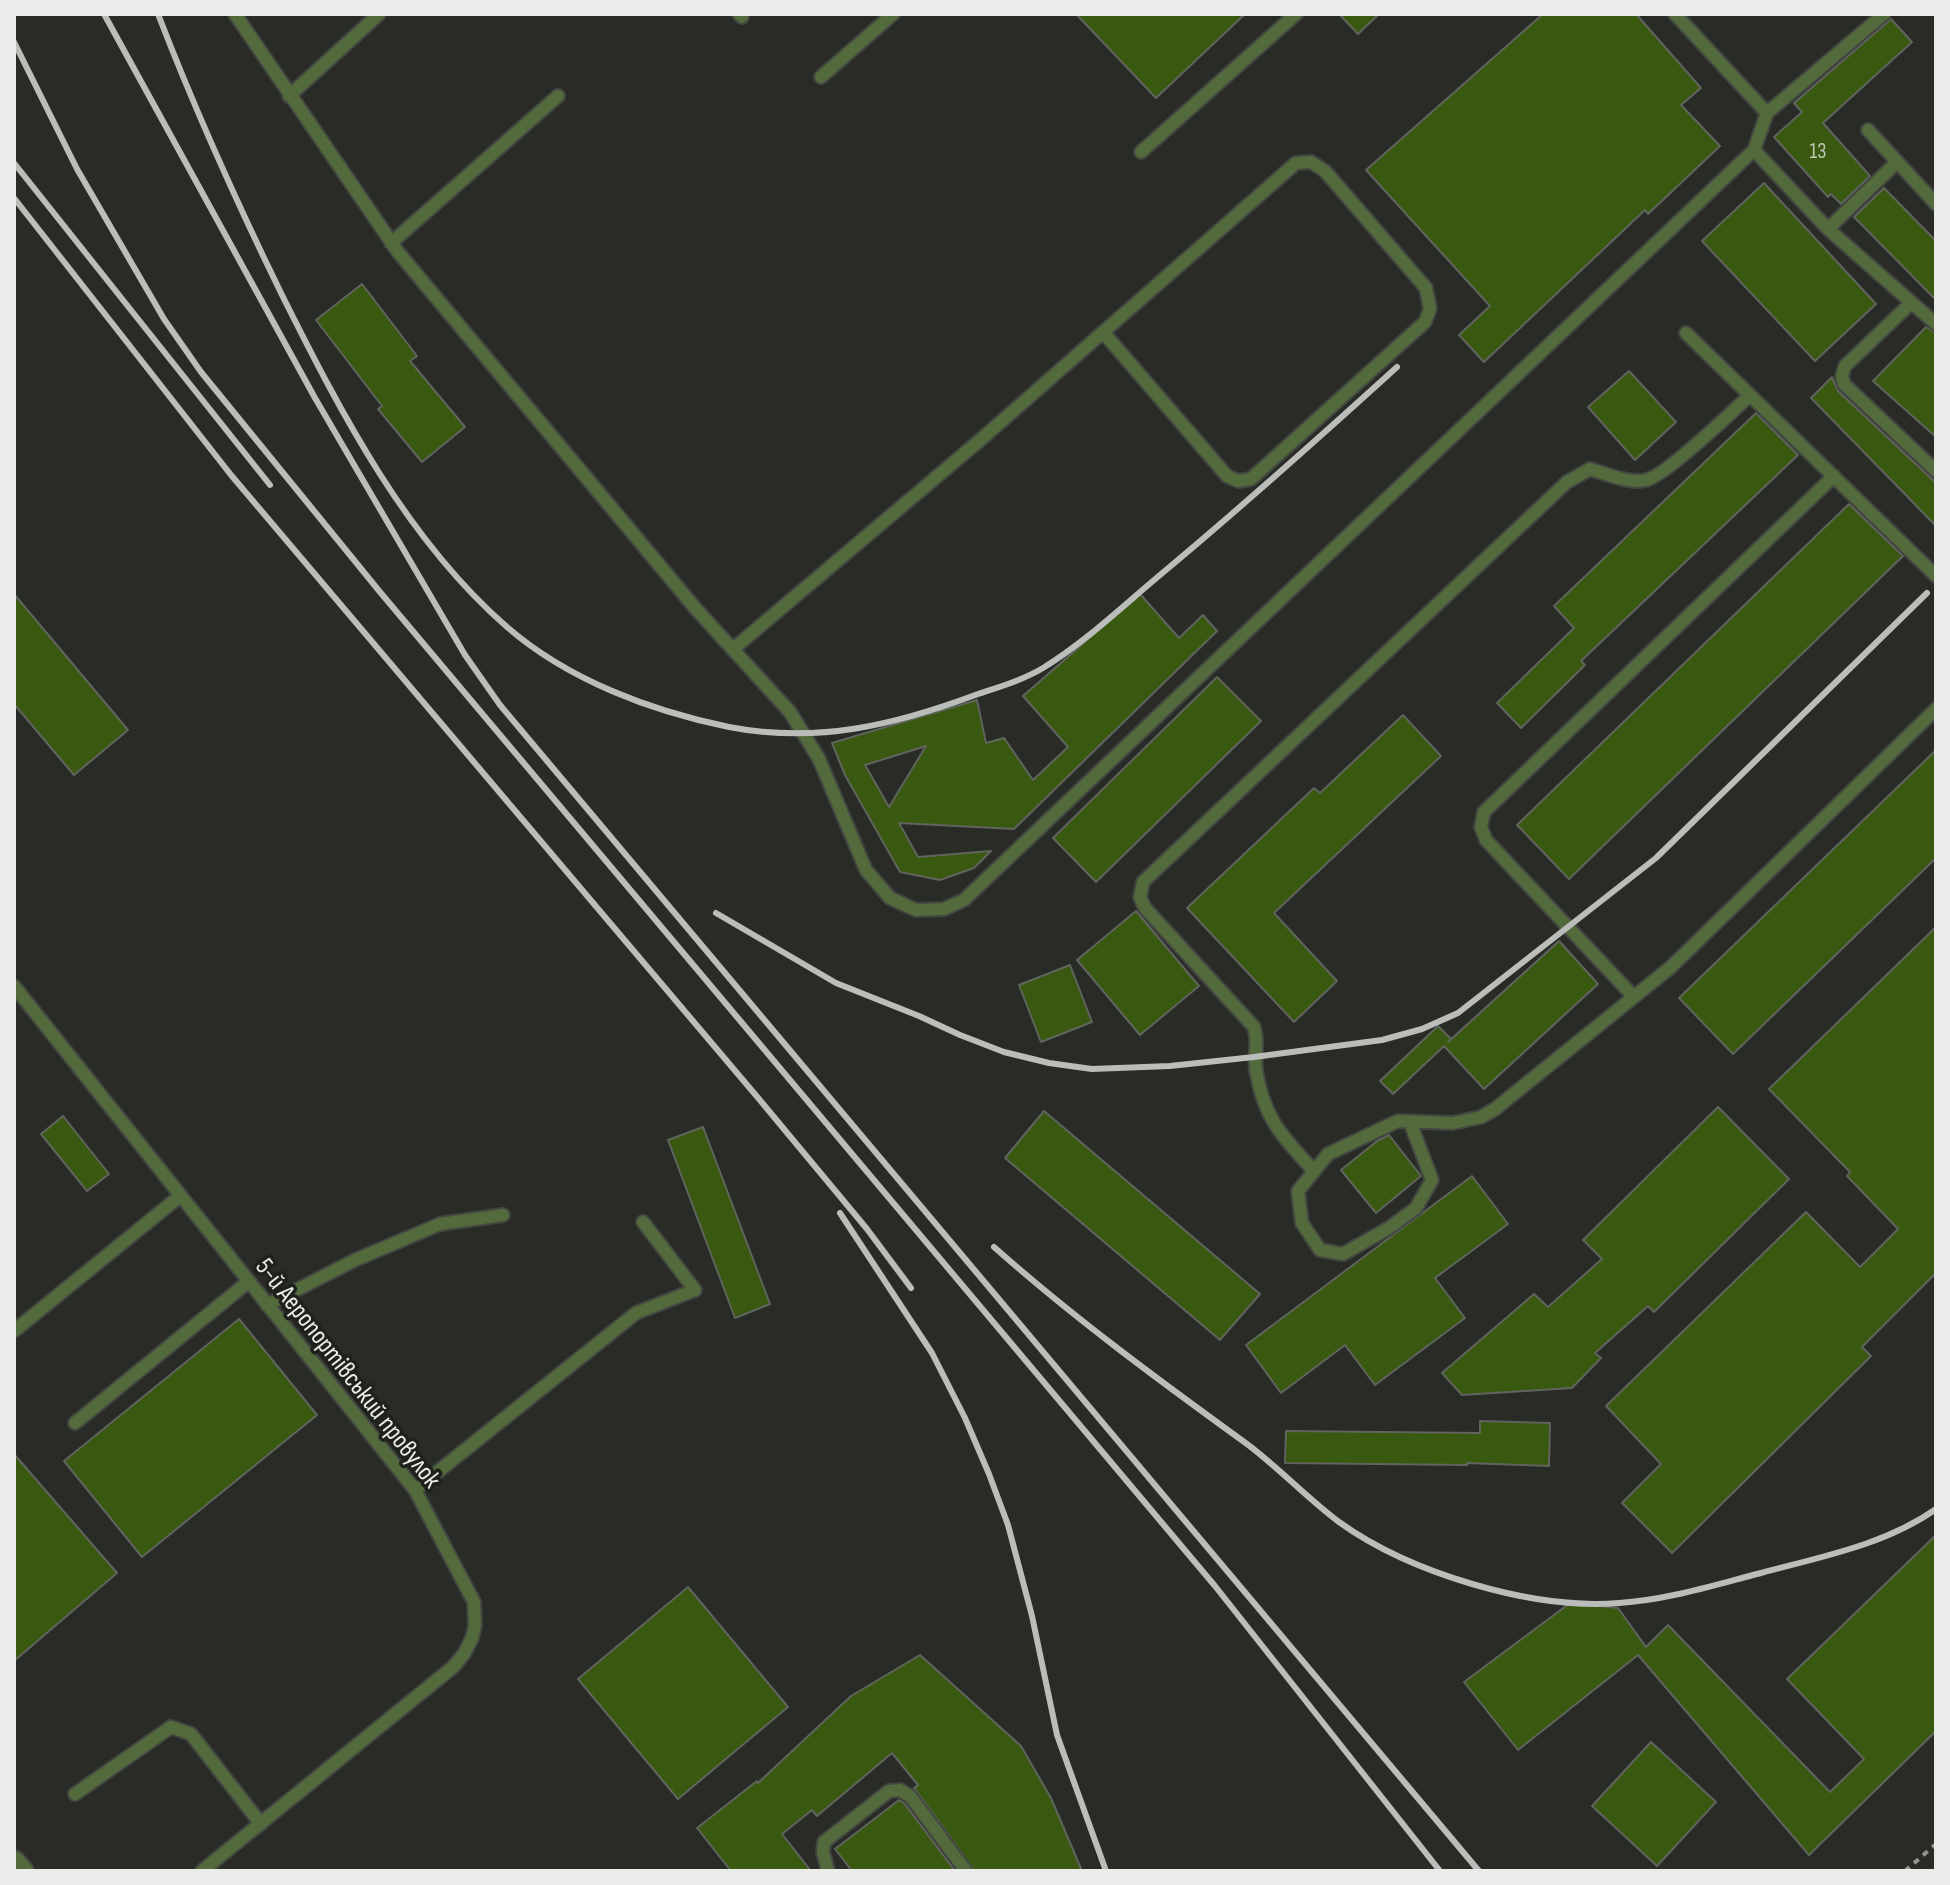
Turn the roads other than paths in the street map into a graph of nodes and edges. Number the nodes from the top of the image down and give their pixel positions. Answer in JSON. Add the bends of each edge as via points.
{"nodes":[{"id":1,"x":235,"y":14,"type":"edge"},
{"id":2,"x":379,"y":14,"type":"edge"},
{"id":3,"x":893,"y":14,"type":"edge"},
{"id":4,"x":1296,"y":14,"type":"edge"},
{"id":5,"x":1675,"y":14,"type":"edge"},
{"id":6,"x":1884,"y":14,"type":"edge"},
{"id":7,"x":821,"y":77,"type":"dead end"},
{"id":8,"x":289,"y":96,"type":"junction"},
{"id":9,"x":558,"y":96,"type":"dead end"},
{"id":10,"x":1767,"y":113,"type":"junction"},
{"id":11,"x":1868,"y":130,"type":"dead end"},
{"id":12,"x":1754,"y":150,"type":"junction"},
{"id":13,"x":1141,"y":152,"type":"dead end"},
{"id":14,"x":1897,"y":162,"type":"junction"},
{"id":15,"x":1936,"y":204,"type":"edge"},
{"id":16,"x":1828,"y":229,"type":"junction"},
{"id":17,"x":391,"y":243,"type":"junction"},
{"id":18,"x":1910,"y":304,"type":"junction"},
{"id":19,"x":1936,"y":324,"type":"edge"},
{"id":20,"x":1103,"y":332,"type":"junction"},
{"id":21,"x":1686,"y":333,"type":"dead end"},
{"id":22,"x":1749,"y":396,"type":"junction"},
{"id":23,"x":1936,"y":471,"type":"edge"},
{"id":24,"x":1834,"y":476,"type":"junction"},
{"id":25,"x":1936,"y":576,"type":"edge"},
{"id":26,"x":733,"y":649,"type":"junction"},
{"id":27,"x":1936,"y":709,"type":"edge"},
{"id":28,"x":14,"y":986,"type":"edge"},
{"id":29,"x":1634,"y":997,"type":"junction"},
{"id":30,"x":1410,"y":1122,"type":"junction"},
{"id":31,"x":1314,"y":1171,"type":"junction"},
{"id":32,"x":180,"y":1196,"type":"junction"},
{"id":33,"x":503,"y":1215,"type":"dead end"},
{"id":34,"x":643,"y":1222,"type":"dead end"},
{"id":35,"x":248,"y":1282,"type":"junction"},
{"id":36,"x":267,"y":1305,"type":"junction"},
{"id":37,"x":14,"y":1331,"type":"edge"},
{"id":38,"x":75,"y":1423,"type":"dead end"},
{"id":39,"x":415,"y":1490,"type":"junction"},
{"id":40,"x":75,"y":1794,"type":"dead end"},
{"id":41,"x":261,"y":1824,"type":"junction"},
{"id":42,"x":14,"y":1861,"type":"edge"},
{"id":43,"x":23,"y":1871,"type":"edge"},
{"id":44,"x":202,"y":1871,"type":"edge"},
{"id":45,"x":828,"y":1871,"type":"edge"},
{"id":46,"x":966,"y":1871,"type":"edge"}],
"edges":[{"from":1,"to":8,"type":"lane"},
{"from":2,"to":8,"type":"lane"},
{"from":3,"to":7,"type":"lane"},
{"from":4,"to":13,"type":"lane"},
{"from":5,"to":10,"type":"lane"},
{"from":6,"to":10,"type":"lane"},
{"from":8,"to":17,"type":"lane"},
{"from":9,"to":17,"type":"lane"},
{"from":10,"to":12,"type":"lane"},
{"from":11,"to":14,"type":"lane"},
{"from":12,"to":16,"type":"lane"},
{"from":12,"to":26,"type":"lane","via":[[964,900],[944,909],[916,910],[890,898],[866,870],[819,759],[790,712]]},
{"from":14,"to":15,"type":"lane"},
{"from":14,"to":16,"type":"lane"},
{"from":16,"to":18,"type":"lane"},
{"from":17,"to":26,"type":"lane"},
{"from":18,"to":19,"type":"lane"},
{"from":18,"to":23,"type":"lane","via":[[1845,366],[1842,376],[1844,384]]},
{"from":20,"to":20,"type":"lane","via":[[1227,476],[1238,481],[1251,479],[1425,322],[1430,309],[1426,288],[1325,171],[1311,162],[1296,163]]},
{"from":20,"to":26,"type":"lane"},
{"from":21,"to":22,"type":"lane"},
{"from":22,"to":24,"type":"lane"},
{"from":22,"to":31,"type":"lane","via":[[1648,480],[1590,469],[1567,482],[1143,882],[1140,897],[1145,908],[1254,1027],[1261,1099],[1282,1136]]},
{"from":24,"to":25,"type":"lane"},
{"from":24,"to":29,"type":"lane","via":[[1484,812],[1481,827],[1486,840]]},
{"from":27,"to":29,"type":"lane"},
{"from":28,"to":32,"type":"lane","name":"5-й Аеропортівський провулок"},
{"from":29,"to":30,"type":"lane","via":[[1481,1117],[1453,1123]]},
{"from":30,"to":31,"type":"lane","via":[[1398,1121],[1328,1154]]},
{"from":30,"to":31,"type":"lane","via":[[1432,1180],[1416,1208],[1343,1254],[1320,1250],[1302,1223],[1298,1191]]},
{"from":32,"to":35,"type":"lane","name":"5-й Аеропортівський провулок"},
{"from":32,"to":37,"type":"lane"},
{"from":33,"to":36,"type":"lane","via":[[440,1224]]},
{"from":34,"to":39,"type":"lane","via":[[695,1290],[636,1313]]},
{"from":35,"to":36,"type":"lane","name":"5-й Аеропортівський провулок"},
{"from":35,"to":38,"type":"lane"},
{"from":36,"to":39,"type":"lane","name":"5-й Аеропортівський провулок"},
{"from":39,"to":41,"type":"lane","name":"5-й Аеропортівський провулок","via":[[474,1602],[475,1626],[468,1646],[453,1667]]},
{"from":40,"to":41,"type":"lane","via":[[171,1727],[191,1734]]},
{"from":41,"to":44,"type":"lane","name":"5-й Аеропортівський провулок"},
{"from":42,"to":43,"type":"street"},
{"from":45,"to":46,"type":"lane","via":[[824,1842],[889,1791],[900,1790]]}]}
